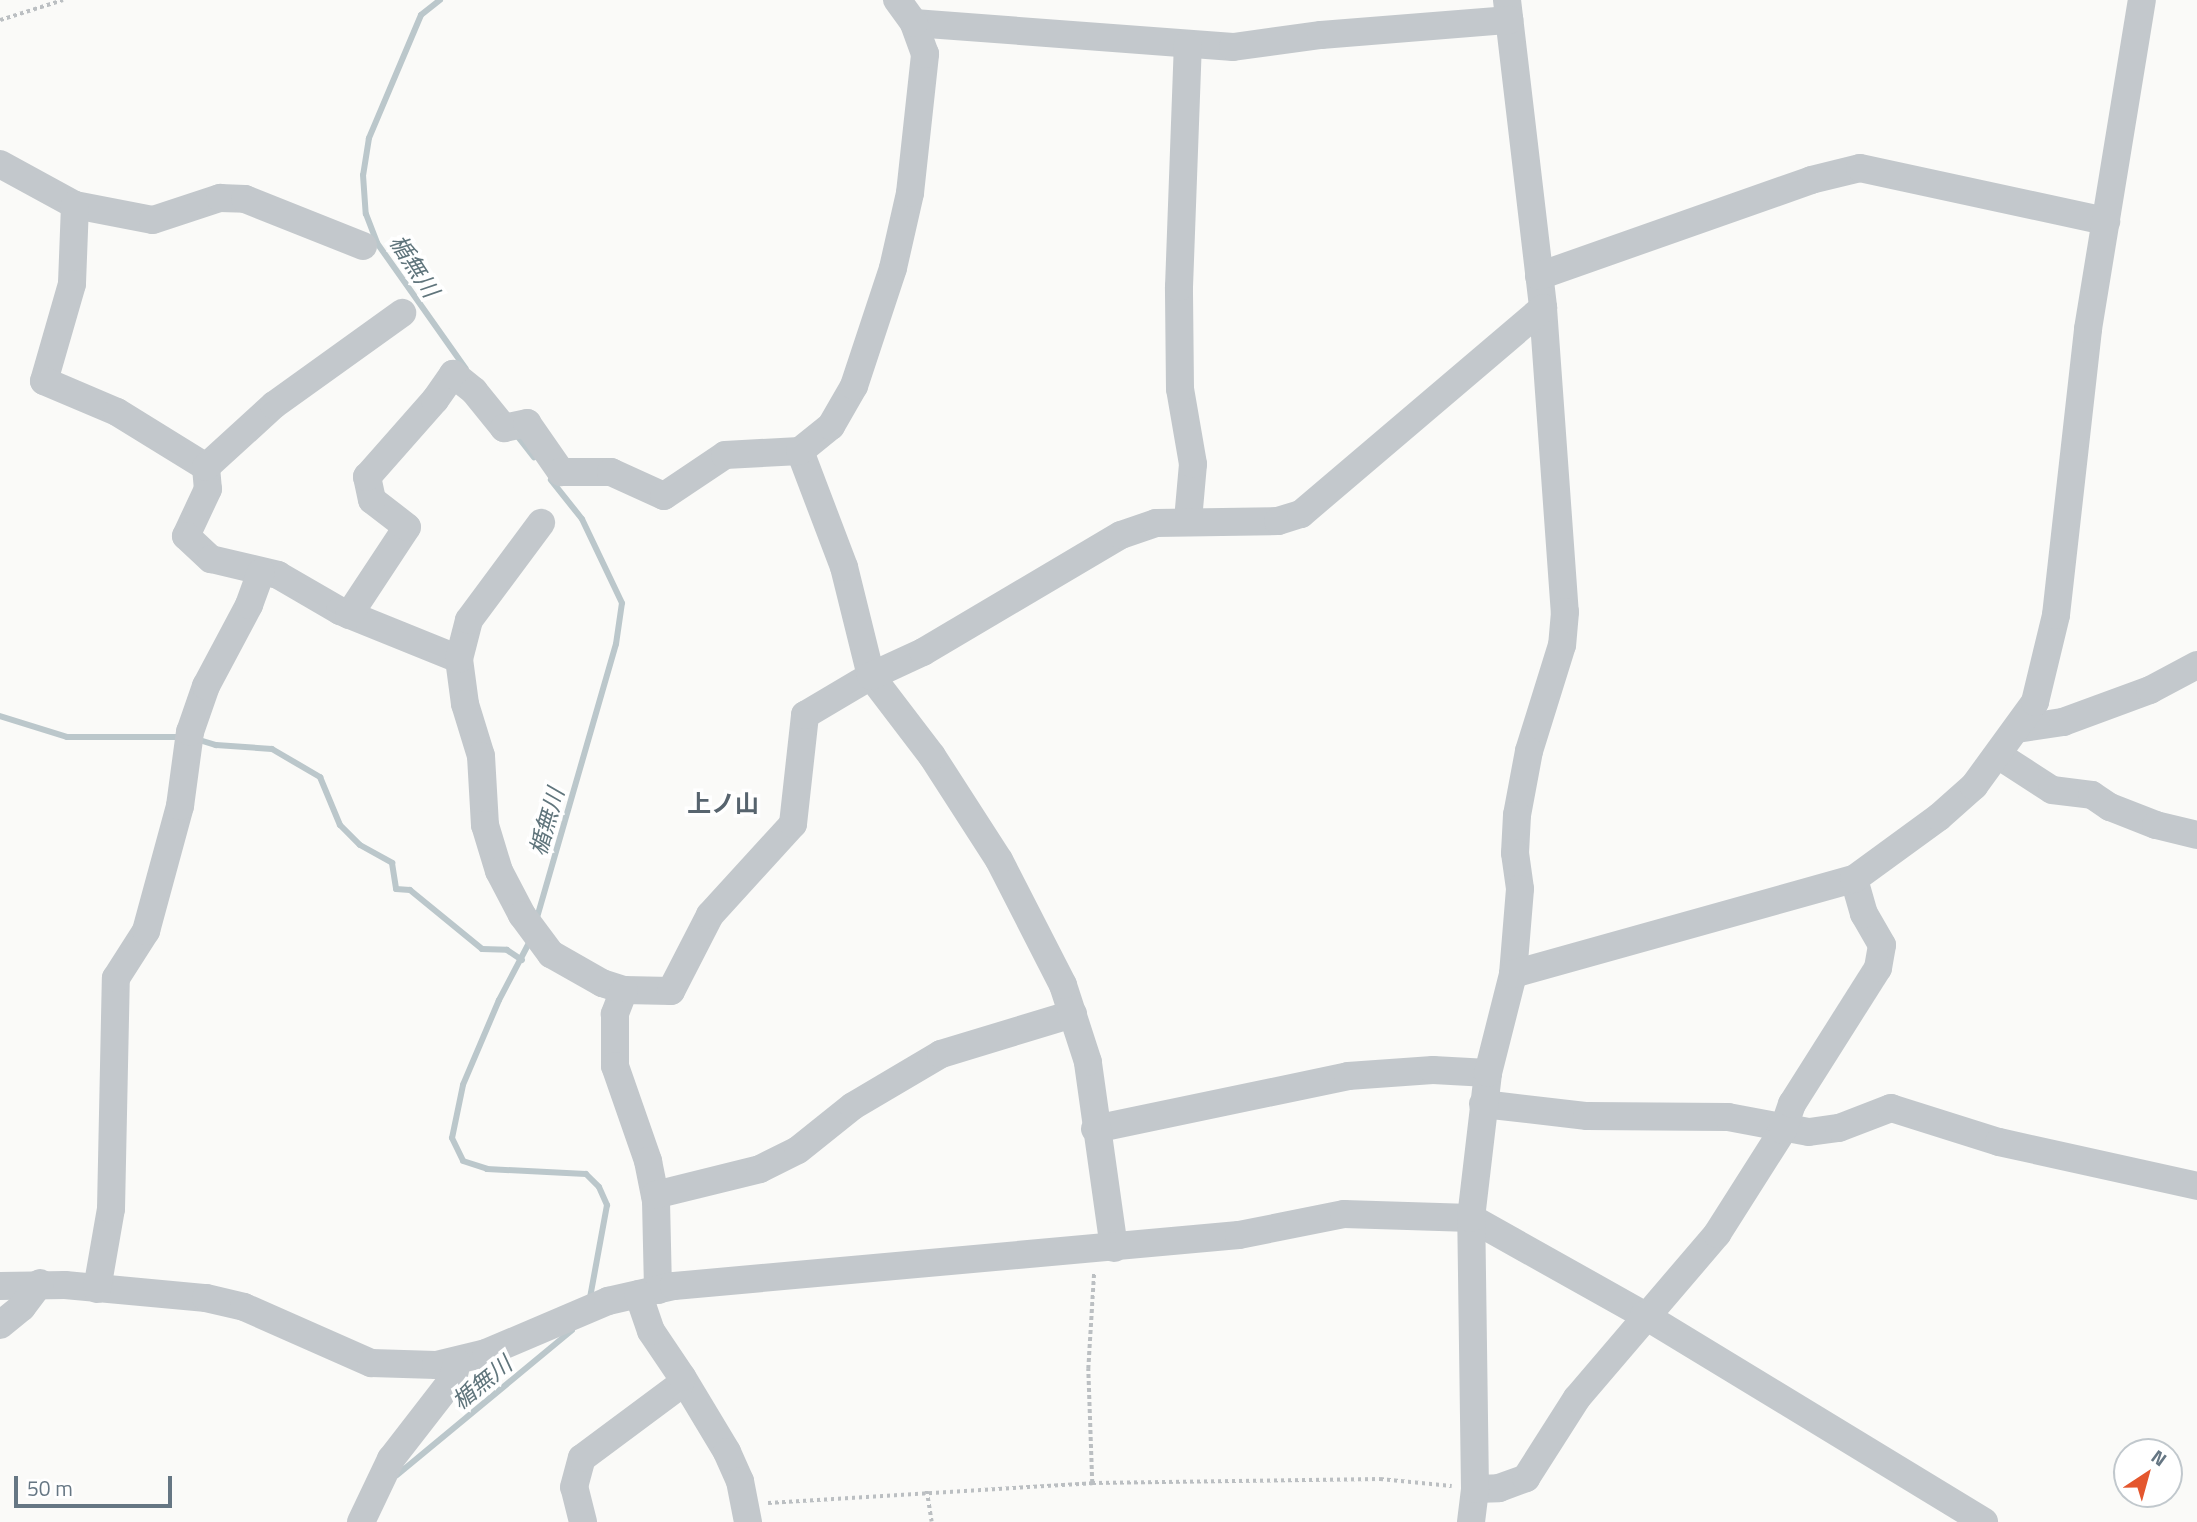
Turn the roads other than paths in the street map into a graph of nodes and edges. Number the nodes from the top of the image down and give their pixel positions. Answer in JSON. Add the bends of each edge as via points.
{"nodes":[{"id":1,"x":897,"y":0,"type":"edge"},
{"id":2,"x":2142,"y":0,"type":"edge"},
{"id":3,"x":1508,"y":10,"type":"edge"},
{"id":4,"x":914,"y":23,"type":"junction"},
{"id":5,"x":1188,"y":44,"type":"junction"},
{"id":6,"x":0,"y":164,"type":"edge"},
{"id":7,"x":75,"y":205,"type":"junction"},
{"id":8,"x":2106,"y":221,"type":"junction"},
{"id":9,"x":363,"y":246,"type":"dead end"},
{"id":10,"x":1539,"y":276,"type":"junction"},
{"id":11,"x":1543,"y":308,"type":"junction"},
{"id":12,"x":402,"y":313,"type":"dead end"},
{"id":13,"x":800,"y":451,"type":"junction"},
{"id":14,"x":206,"y":467,"type":"junction"},
{"id":15,"x":1188,"y":520,"type":"junction"},
{"id":16,"x":541,"y":523,"type":"dead end"},
{"id":17,"x":261,"y":572,"type":"junction"},
{"id":18,"x":349,"y":615,"type":"junction"},
{"id":19,"x":459,"y":659,"type":"junction"},
{"id":20,"x":2197,"y":665,"type":"edge"},
{"id":21,"x":871,"y":677,"type":"junction"},
{"id":22,"x":2017,"y":729,"type":"junction"},
{"id":23,"x":1998,"y":755,"type":"junction"},
{"id":24,"x":2197,"y":835,"type":"edge"},
{"id":25,"x":1854,"y":879,"type":"junction"},
{"id":26,"x":1513,"y":974,"type":"junction"},
{"id":27,"x":624,"y":990,"type":"junction"},
{"id":28,"x":1073,"y":1014,"type":"junction"},
{"id":29,"x":1488,"y":1073,"type":"junction"},
{"id":30,"x":1483,"y":1104,"type":"junction"},
{"id":31,"x":1095,"y":1129,"type":"junction"},
{"id":32,"x":1783,"y":1130,"type":"junction"},
{"id":33,"x":2197,"y":1185,"type":"edge"},
{"id":34,"x":655,"y":1195,"type":"junction"},
{"id":35,"x":1471,"y":1218,"type":"junction"},
{"id":36,"x":1105,"y":1249,"type":"junction"},
{"id":37,"x":40,"y":1283,"type":"junction"},
{"id":38,"x":0,"y":1286,"type":"edge"},
{"id":39,"x":97,"y":1289,"type":"junction"},
{"id":40,"x":648,"y":1292,"type":"junction"},
{"id":41,"x":1644,"y":1315,"type":"junction"},
{"id":42,"x":0,"y":1325,"type":"edge"},
{"id":43,"x":457,"y":1362,"type":"junction"},
{"id":44,"x":682,"y":1377,"type":"junction"},
{"id":45,"x":1475,"y":1489,"type":"junction"},
{"id":46,"x":742,"y":1516,"type":"edge"},
{"id":47,"x":361,"y":1522,"type":"edge"},
{"id":48,"x":583,"y":1522,"type":"edge"},
{"id":49,"x":1471,"y":1522,"type":"edge"},
{"id":50,"x":1984,"y":1522,"type":"edge"}],
"edges":[{"from":1,"to":4,"type":"street"},
{"from":2,"to":8,"type":"street"},
{"from":3,"to":5,"type":"street","via":[[1278,44]]},
{"from":3,"to":10,"type":"street"},
{"from":4,"to":5,"type":"street"},
{"from":4,"to":13,"type":"street","via":[[925,54],[921,108],[910,193],[893,268],[845,407],[816,441]]},
{"from":5,"to":15,"type":"street","via":[[1179,287],[1180,388],[1193,464]]},
{"from":6,"to":7,"type":"street"},
{"from":7,"to":9,"type":"street","via":[[153,220],[220,198],[245,199]]},
{"from":7,"to":14,"type":"street","via":[[72,284],[44,382],[117,412]]},
{"from":8,"to":10,"type":"street","via":[[1860,168],[1811,180]]},
{"from":8,"to":22,"type":"street","via":[[2088,329],[2056,615],[2035,702]]},
{"from":10,"to":11,"type":"street"},
{"from":11,"to":15,"type":"street","via":[[1301,514],[1278,522]]},
{"from":11,"to":26,"type":"street","via":[[1565,612],[1562,645],[1529,751],[1517,815],[1520,889]]},
{"from":12,"to":14,"type":"street","via":[[274,405]]},
{"from":13,"to":18,"type":"street","via":[[725,454],[664,496],[611,472],[561,472],[527,422],[512,426],[453,373],[368,477],[372,500],[407,527]]},
{"from":13,"to":21,"type":"street","via":[[844,567]]},
{"from":14,"to":17,"type":"street","via":[[208,489],[186,536],[211,559]]},
{"from":15,"to":21,"type":"street","via":[[1156,523],[1121,535],[923,652]]},
{"from":16,"to":19,"type":"street","via":[[469,620]]},
{"from":17,"to":18,"type":"street","via":[[278,575]]},
{"from":17,"to":39,"type":"street","via":[[249,605],[205,686],[190,732],[180,806],[146,931],[116,978],[111,1209]]},
{"from":18,"to":19,"type":"street"},
{"from":19,"to":27,"type":"street","via":[[465,704],[481,756],[485,825],[499,871],[522,915],[551,954],[580,973]]},
{"from":20,"to":22,"type":"street","via":[[2150,690],[2063,722]]},
{"from":21,"to":27,"type":"street","via":[[805,715],[793,824],[710,915],[671,991]]},
{"from":21,"to":28,"type":"street","via":[[932,756],[999,860],[1063,985]]},
{"from":22,"to":23,"type":"street"},
{"from":23,"to":24,"type":"street","via":[[2052,790],[2092,794],[2110,807],[2156,825]]},
{"from":23,"to":25,"type":"street","via":[[1974,786],[1939,817]]},
{"from":25,"to":26,"type":"street"},
{"from":25,"to":32,"type":"street","via":[[1864,914],[1882,945],[1878,968],[1791,1104]]},
{"from":26,"to":29,"type":"street"},
{"from":27,"to":34,"type":"street","via":[[613,1024],[615,1066]]},
{"from":28,"to":31,"type":"street","via":[[1088,1062]]},
{"from":28,"to":34,"type":"street","via":[[941,1054],[853,1106],[798,1150],[760,1169]]},
{"from":29,"to":30,"type":"street"},
{"from":29,"to":31,"type":"street","via":[[1433,1070],[1348,1076]]},
{"from":30,"to":32,"type":"street","via":[[1587,1116],[1728,1117]]},
{"from":30,"to":35,"type":"street"},
{"from":31,"to":36,"type":"street"},
{"from":32,"to":33,"type":"street","via":[[1839,1128],[1891,1108],[1906,1109],[1999,1142]]},
{"from":32,"to":41,"type":"street","via":[[1717,1234]]},
{"from":34,"to":40,"type":"street"},
{"from":35,"to":36,"type":"street","via":[[1344,1214],[1239,1235]]},
{"from":35,"to":41,"type":"street"},
{"from":35,"to":45,"type":"street"},
{"from":36,"to":40,"type":"street"},
{"from":37,"to":38,"type":"street"},
{"from":37,"to":39,"type":"street"},
{"from":37,"to":42,"type":"street","via":[[22,1307]]},
{"from":39,"to":43,"type":"street","via":[[206,1298],[244,1307],[371,1363]]},
{"from":40,"to":43,"type":"street","via":[[573,1313]]},
{"from":40,"to":44,"type":"street","via":[[650,1331]]},
{"from":41,"to":45,"type":"street","via":[[1577,1398],[1526,1478],[1499,1488]]},
{"from":41,"to":50,"type":"street"},
{"from":43,"to":47,"type":"street","via":[[453,1379],[391,1459]]},
{"from":44,"to":46,"type":"street","via":[[727,1452]]},
{"from":44,"to":48,"type":"street","via":[[679,1386],[582,1458],[574,1487]]},
{"from":45,"to":49,"type":"street"}]}
